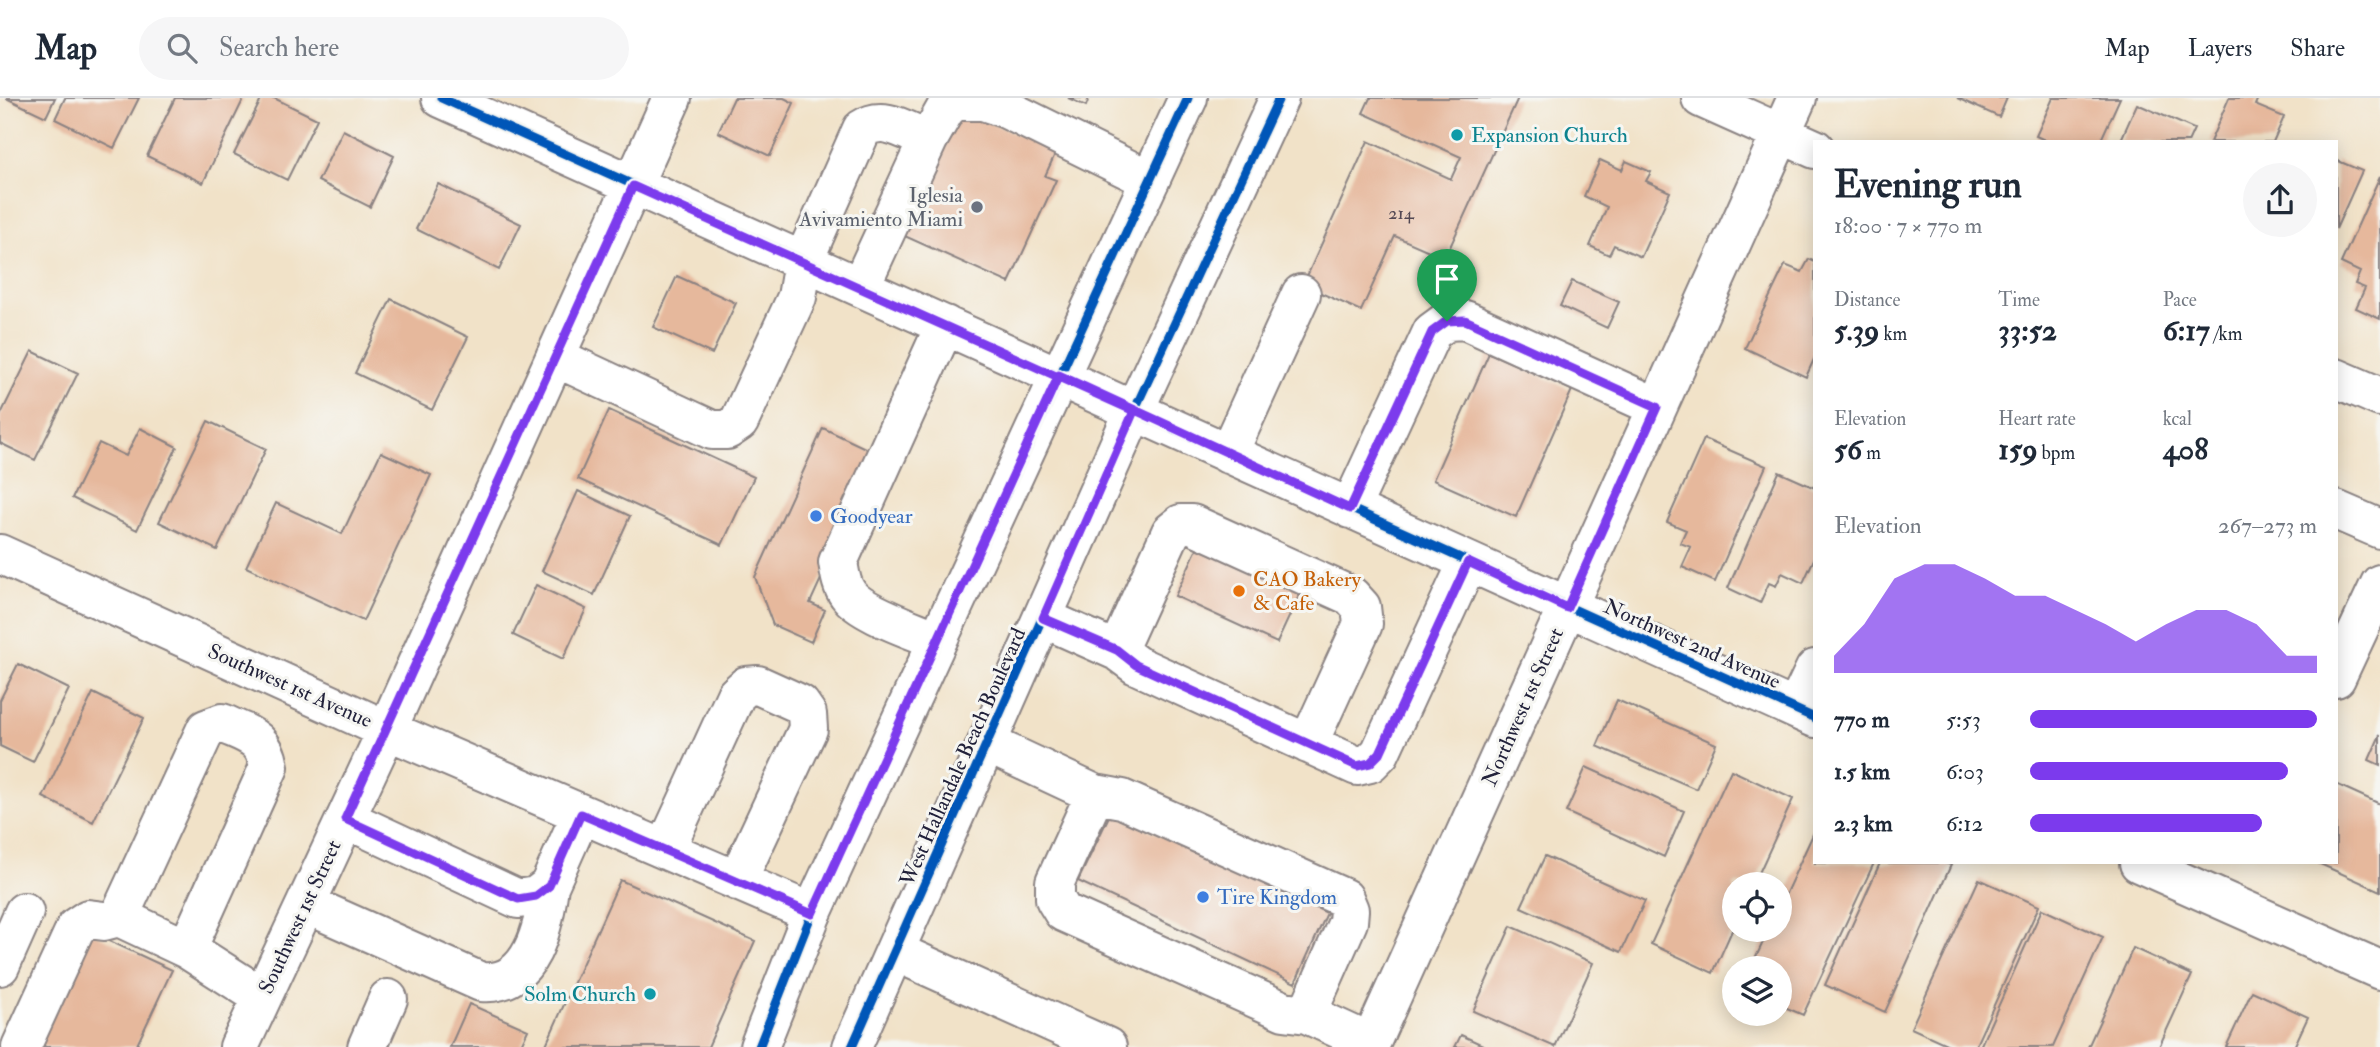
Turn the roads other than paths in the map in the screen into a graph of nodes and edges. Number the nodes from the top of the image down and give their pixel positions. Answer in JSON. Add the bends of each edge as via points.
{"nodes":[{"id":1,"x":440,"y":98,"type":"edge"},
{"id":2,"x":672,"y":98,"type":"edge"},
{"id":3,"x":1188,"y":98,"type":"edge"},
{"id":4,"x":1279,"y":98,"type":"edge"},
{"id":5,"x":1701,"y":98,"type":"edge"},
{"id":6,"x":1797,"y":98,"type":"edge"},
{"id":7,"x":928,"y":140,"type":"junction"},
{"id":8,"x":1798,"y":141,"type":"edge"},
{"id":9,"x":1150,"y":180,"type":"junction"},
{"id":10,"x":633,"y":186,"type":"junction"},
{"id":11,"x":803,"y":262,"type":"junction"},
{"id":12,"x":860,"y":287,"type":"junction"},
{"id":13,"x":1301,"y":294,"type":"dead end"},
{"id":14,"x":945,"y":325,"type":"junction"},
{"id":15,"x":555,"y":357,"type":"junction"},
{"id":16,"x":1059,"y":375,"type":"junction"},
{"id":17,"x":2338,"y":379,"type":"edge"},
{"id":18,"x":2380,"y":397,"type":"edge"},
{"id":19,"x":1657,"y":407,"type":"junction"},
{"id":20,"x":1134,"y":411,"type":"junction"},
{"id":21,"x":1228,"y":454,"type":"junction"},
{"id":22,"x":1350,"y":509,"type":"junction"},
{"id":23,"x":2338,"y":511,"type":"edge"},
{"id":24,"x":2380,"y":529,"type":"edge"},
{"id":25,"x":0,"y":554,"type":"edge"},
{"id":26,"x":1468,"y":562,"type":"junction"},
{"id":27,"x":2380,"y":584,"type":"edge"},
{"id":28,"x":1567,"y":608,"type":"junction"},
{"id":29,"x":1043,"y":618,"type":"junction"},
{"id":30,"x":937,"y":640,"type":"junction"},
{"id":31,"x":1117,"y":650,"type":"junction"},
{"id":32,"x":2338,"y":674,"type":"edge"},
{"id":33,"x":1813,"y":678,"type":"edge"},
{"id":34,"x":1805,"y":714,"type":"edge"},
{"id":35,"x":387,"y":730,"type":"junction"},
{"id":36,"x":988,"y":744,"type":"junction"},
{"id":37,"x":1308,"y":744,"type":"junction"},
{"id":38,"x":1095,"y":794,"type":"junction"},
{"id":39,"x":581,"y":814,"type":"junction"},
{"id":40,"x":345,"y":819,"type":"junction"},
{"id":41,"x":665,"y":850,"type":"junction"},
{"id":42,"x":2141,"y":864,"type":"edge"},
{"id":43,"x":737,"y":881,"type":"junction"},
{"id":44,"x":549,"y":886,"type":"junction"},
{"id":45,"x":306,"y":904,"type":"junction"},
{"id":46,"x":24,"y":912,"type":"dead end"},
{"id":47,"x":812,"y":914,"type":"junction"},
{"id":48,"x":119,"y":917,"type":"junction"},
{"id":49,"x":187,"y":949,"type":"junction"},
{"id":50,"x":896,"y":952,"type":"junction"},
{"id":51,"x":0,"y":966,"type":"edge"},
{"id":52,"x":2380,"y":970,"type":"edge"},
{"id":53,"x":262,"y":997,"type":"junction"},
{"id":54,"x":388,"y":999,"type":"dead end"},
{"id":55,"x":1307,"y":1014,"type":"junction"},
{"id":56,"x":1370,"y":1045,"type":"edge"},
{"id":57,"x":21,"y":1047,"type":"edge"},
{"id":58,"x":239,"y":1047,"type":"edge"},
{"id":59,"x":367,"y":1047,"type":"edge"},
{"id":60,"x":760,"y":1047,"type":"edge"},
{"id":61,"x":852,"y":1047,"type":"edge"},
{"id":62,"x":1108,"y":1047,"type":"edge"}],
"edges":[{"from":1,"to":10,"type":"street","name":"Northwest 2nd Avenue"},
{"from":2,"to":10,"type":"street","name":"Southwest 1st Street"},
{"from":3,"to":9,"type":"street"},
{"from":4,"to":20,"type":"street","name":"West Hallandale Beach Boulevard"},
{"from":5,"to":8,"type":"street"},
{"from":6,"to":8,"type":"street","name":"Northwest 1st Street"},
{"from":7,"to":9,"type":"street","via":[[954,102],[983,101]]},
{"from":7,"to":11,"type":"street","via":[[886,122],[873,121],[862,128]]},
{"from":7,"to":12,"type":"street"},
{"from":8,"to":19,"type":"street","name":"Northwest 1st Street"},
{"from":9,"to":16,"type":"street"},
{"from":10,"to":11,"type":"street","name":"Northwest 2nd Avenue"},
{"from":10,"to":15,"type":"street","name":"Southwest 1st Street"},
{"from":11,"to":12,"type":"street","name":"Northwest 2nd Avenue"},
{"from":11,"to":15,"type":"street","via":[[797,297],[739,422],[727,430],[712,430]]},
{"from":12,"to":14,"type":"street","name":"Northwest 2nd Avenue"},
{"from":13,"to":21,"type":"street"},
{"from":14,"to":16,"type":"street","name":"Northwest 2nd Avenue"},
{"from":14,"to":30,"type":"street","via":[[838,562],[840,578],[858,604]]},
{"from":15,"to":35,"type":"street","name":"Southwest 1st Street"},
{"from":16,"to":20,"type":"street","name":"Northwest 2nd Avenue"},
{"from":16,"to":30,"type":"street"},
{"from":17,"to":18,"type":"street"},
{"from":19,"to":22,"type":"street","via":[[1465,320],[1447,321],[1432,332]]},
{"from":19,"to":28,"type":"street","name":"Northwest 1st Street"},
{"from":20,"to":21,"type":"street","name":"Northwest 2nd Avenue"},
{"from":20,"to":29,"type":"street","name":"West Hallandale Beach Boulevard"},
{"from":21,"to":22,"type":"street","name":"Northwest 2nd Avenue"},
{"from":22,"to":26,"type":"street","name":"Northwest 2nd Avenue"},
{"from":23,"to":24,"type":"street"},
{"from":25,"to":35,"type":"street","name":"Southwest 1st Avenue"},
{"from":26,"to":28,"type":"street","name":"Northwest 2nd Avenue"},
{"from":26,"to":37,"type":"street","via":[[1380,753],[1370,763],[1357,766]]},
{"from":27,"to":32,"type":"street"},
{"from":28,"to":34,"type":"street","name":"Northwest 2nd Avenue"},
{"from":28,"to":56,"type":"street","name":"Northwest 1st Street"},
{"from":29,"to":31,"type":"street"},
{"from":29,"to":36,"type":"street","name":"West Hallandale Beach Boulevard"},
{"from":30,"to":47,"type":"street"},
{"from":31,"to":37,"type":"street","via":[[1136,665]]},
{"from":31,"to":37,"type":"street","via":[[1171,532],[1181,524],[1192,524],[1351,596],[1361,607],[1363,624]]},
{"from":33,"to":34,"type":"street"},
{"from":35,"to":39,"type":"street","name":"Southwest 1st Avenue"},
{"from":35,"to":40,"type":"street","name":"Southwest 1st Street"},
{"from":36,"to":38,"type":"street"},
{"from":36,"to":50,"type":"street","name":"West Hallandale Beach Boulevard"},
{"from":38,"to":55,"type":"street","via":[[1055,883],[1055,899],[1063,912],[1284,1011]]},
{"from":38,"to":55,"type":"street","via":[[1122,799],[1344,898],[1348,922]]},
{"from":39,"to":41,"type":"street","name":"Southwest 1st Avenue"},
{"from":39,"to":44,"type":"street"},
{"from":40,"to":44,"type":"street","via":[[518,899],[536,896]]},
{"from":40,"to":45,"type":"street","name":"Southwest 1st Street"},
{"from":41,"to":43,"type":"street","name":"Southwest 1st Avenue"},
{"from":41,"to":43,"type":"street","via":[[736,695],[746,686],[758,685],[800,704],[807,714],[808,729]]},
{"from":42,"to":52,"type":"street"},
{"from":43,"to":47,"type":"street","name":"Southwest 1st Avenue"},
{"from":44,"to":45,"type":"street","via":[[545,919],[525,962],[514,976],[498,984],[481,982]]},
{"from":45,"to":53,"type":"street","name":"Southwest 1st Street"},
{"from":46,"to":51,"type":"street"},
{"from":47,"to":60,"type":"street"},
{"from":48,"to":49,"type":"street"},
{"from":48,"to":49,"type":"street","via":[[206,729],[222,723],[259,740],[269,767]]},
{"from":48,"to":57,"type":"street","via":[[88,919],[76,927]]},
{"from":49,"to":53,"type":"street"},
{"from":50,"to":61,"type":"street","name":"West Hallandale Beach Boulevard"},
{"from":50,"to":62,"type":"street"},
{"from":53,"to":58,"type":"street","name":"Southwest 1st Street"},
{"from":54,"to":59,"type":"street"},
{"from":55,"to":56,"type":"street"}]}
